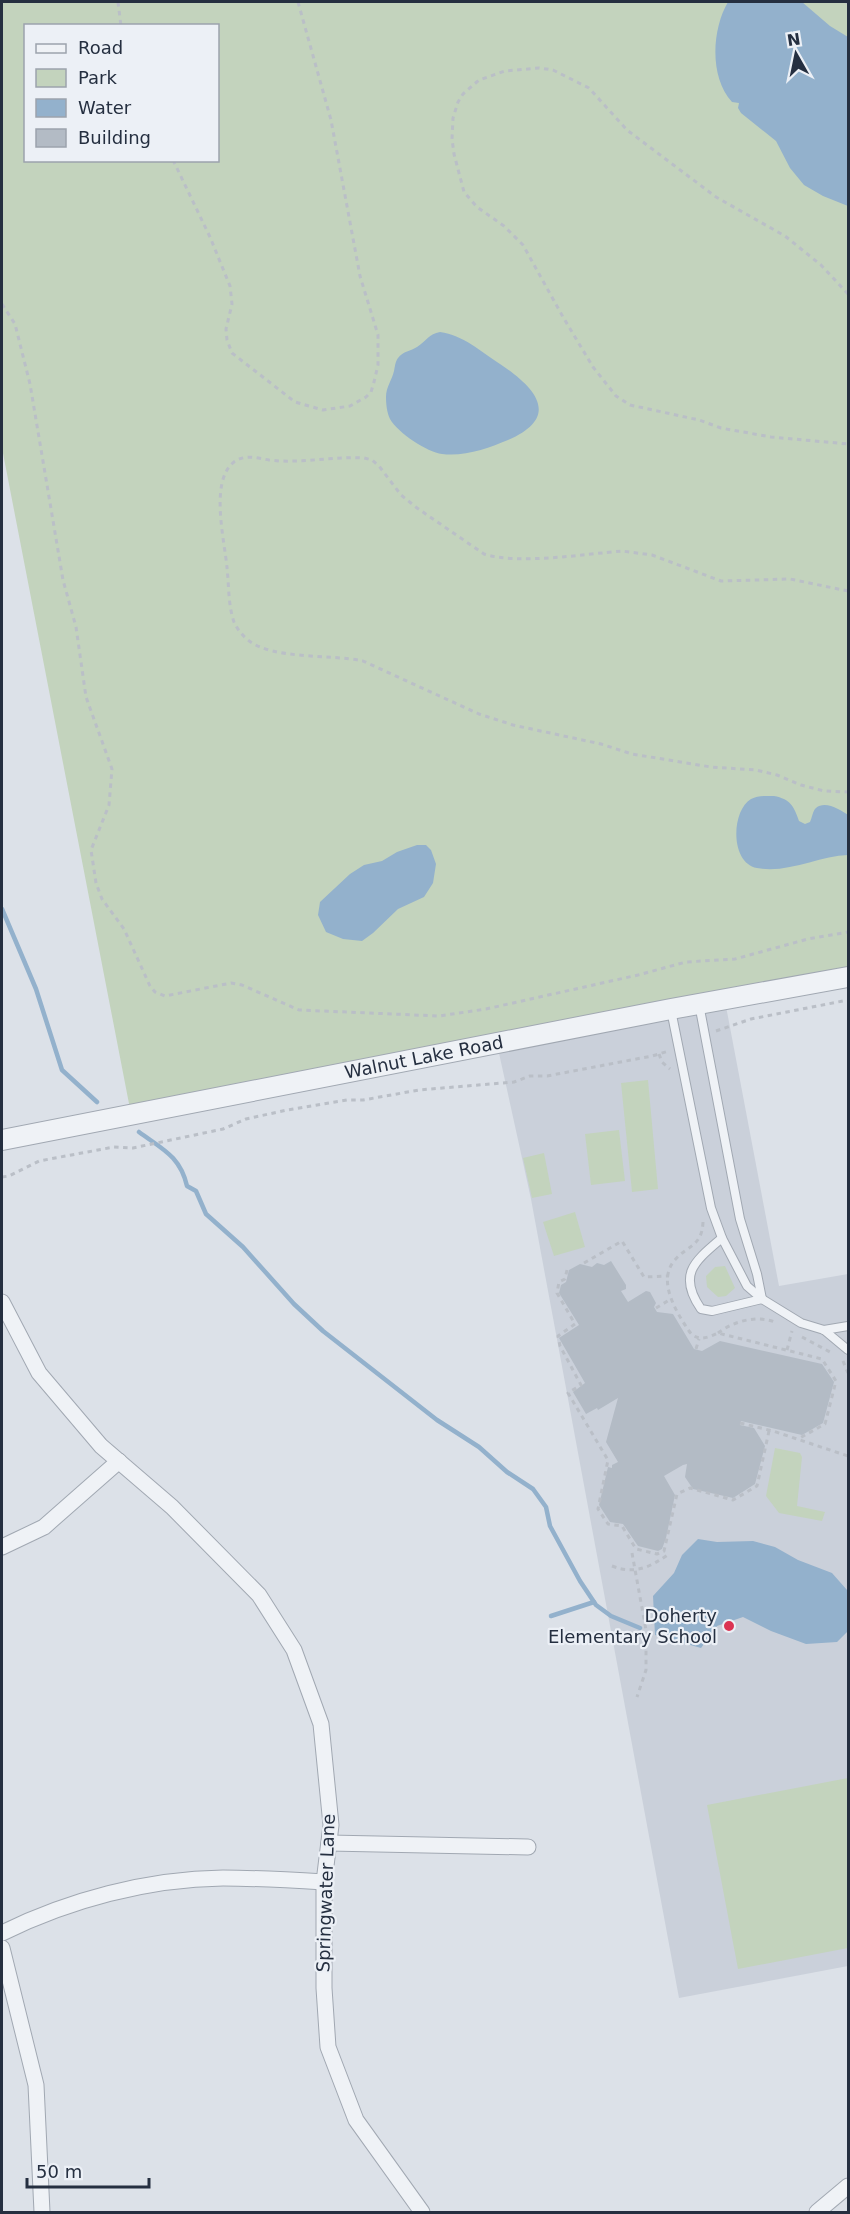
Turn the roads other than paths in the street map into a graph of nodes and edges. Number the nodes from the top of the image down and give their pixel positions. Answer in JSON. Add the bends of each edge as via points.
{"nodes":[{"id":1,"x":849,"y":977,"type":"edge"},
{"id":2,"x":699,"y":1004,"type":"junction"},
{"id":3,"x":671,"y":1009,"type":"junction"},
{"id":4,"x":2,"y":1140,"type":"edge"},
{"id":5,"x":722,"y":1238,"type":"junction"},
{"id":6,"x":762,"y":1299,"type":"junction"},
{"id":7,"x":2,"y":1302,"type":"edge"},
{"id":8,"x":849,"y":1326,"type":"edge"},
{"id":9,"x":824,"y":1330,"type":"junction"},
{"id":10,"x":849,"y":1350,"type":"edge"},
{"id":11,"x":119,"y":1461,"type":"junction"},
{"id":12,"x":2,"y":1547,"type":"edge"},
{"id":13,"x":329,"y":1843,"type":"junction"},
{"id":14,"x":528,"y":1847,"type":"dead end"},
{"id":15,"x":324,"y":1881,"type":"junction"},
{"id":16,"x":2,"y":1933,"type":"edge"},
{"id":17,"x":2,"y":1948,"type":"edge"},
{"id":18,"x":848,"y":2190,"type":"edge"},
{"id":19,"x":42,"y":2212,"type":"edge"},
{"id":20,"x":422,"y":2212,"type":"edge"},
{"id":21,"x":817,"y":2212,"type":"edge"}],
"edges":[{"from":1,"to":2,"type":"street","name":"Walnut Lake Road"},
{"from":2,"to":3,"type":"street","name":"Walnut Lake Road"},
{"from":2,"to":6,"type":"lane","via":[[740,1219]]},
{"from":3,"to":4,"type":"street","name":"Walnut Lake Road"},
{"from":3,"to":5,"type":"lane","via":[[711,1208]]},
{"from":5,"to":6,"type":"lane","via":[[747,1286]]},
{"from":5,"to":6,"type":"lane","via":[[693,1267],[689,1289],[697,1304],[712,1311]]},
{"from":6,"to":9,"type":"lane","via":[[801,1323]]},
{"from":7,"to":11,"type":"street","name":"Springwater Lane","via":[[39,1373],[101,1446]]},
{"from":8,"to":9,"type":"lane"},
{"from":9,"to":10,"type":"lane"},
{"from":11,"to":12,"type":"street","via":[[44,1527]]},
{"from":11,"to":13,"type":"street","name":"Springwater Lane","via":[[172,1507],[259,1594],[294,1650],[321,1724],[331,1825]]},
{"from":13,"to":14,"type":"street"},
{"from":13,"to":15,"type":"street","name":"Springwater Lane"},
{"from":15,"to":16,"type":"street","via":[[221,1878],[154,1884],[40,1915]]},
{"from":15,"to":20,"type":"street","name":"Springwater Lane","via":[[328,2048],[356,2120]]},
{"from":17,"to":19,"type":"street","via":[[36,2085]]},
{"from":18,"to":21,"type":"street"}]}
